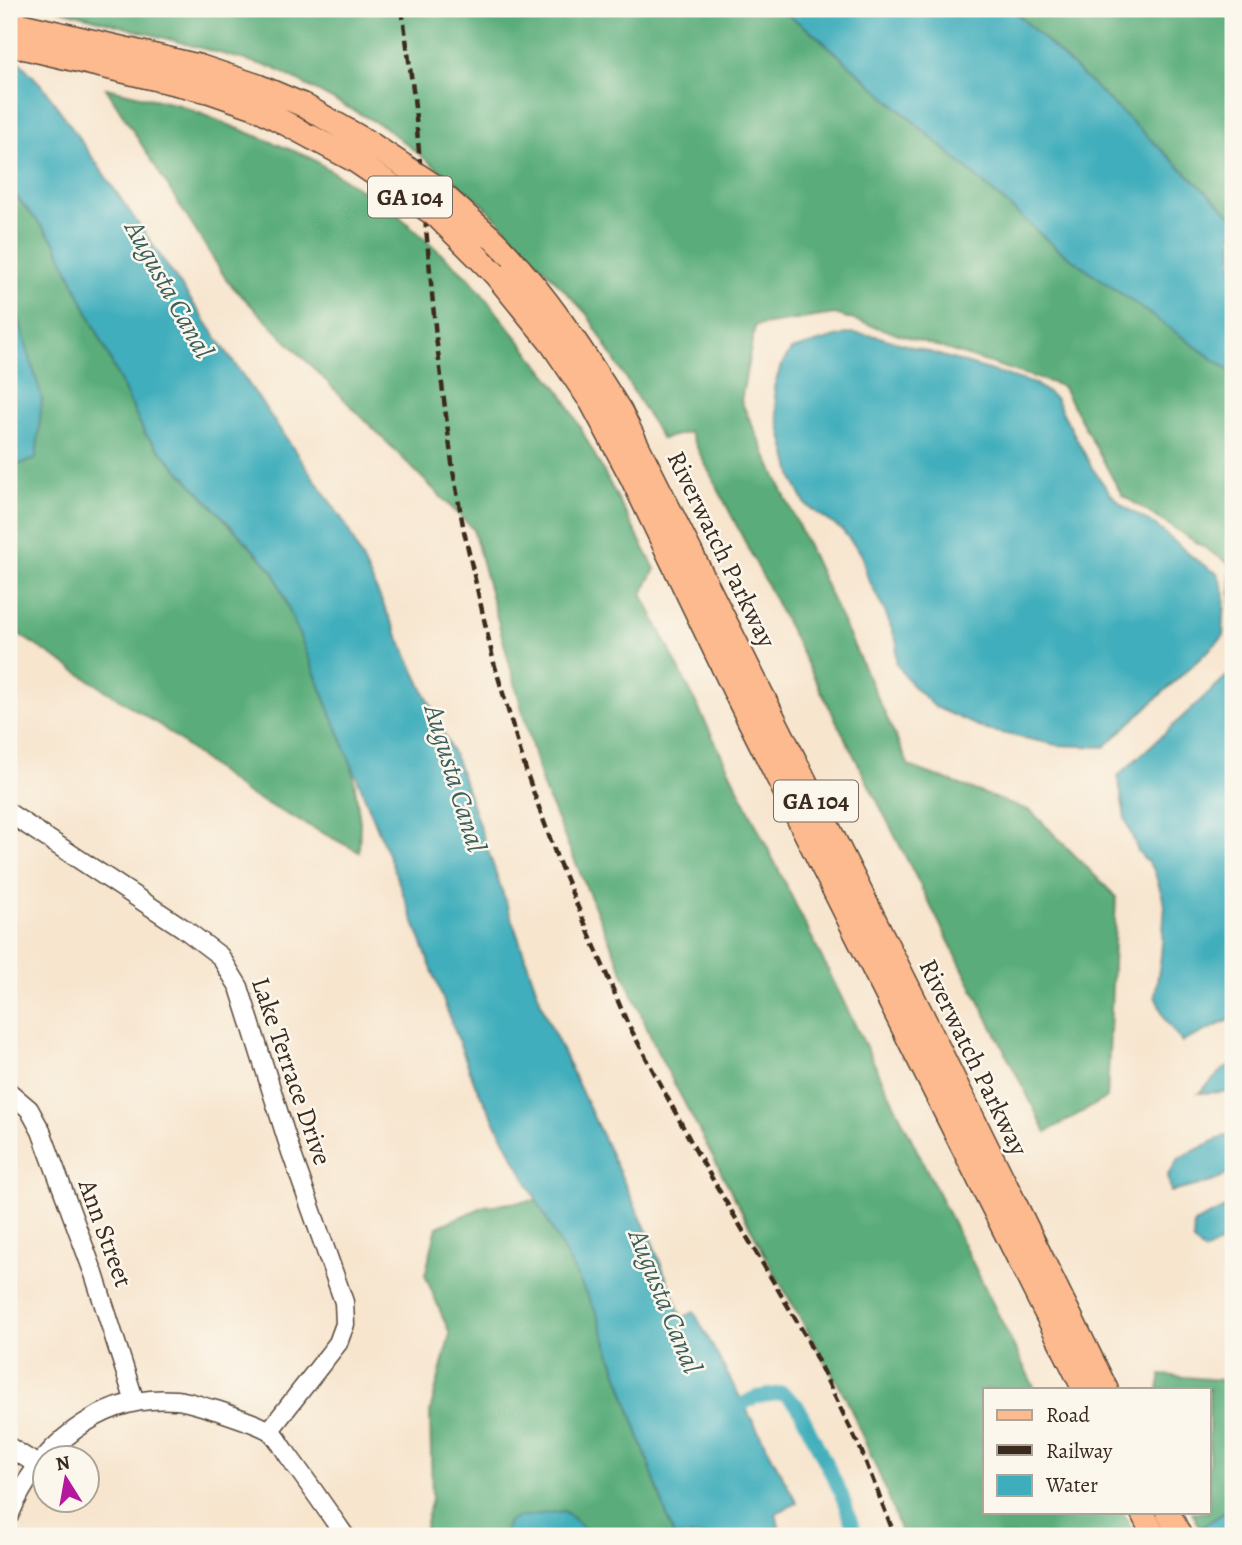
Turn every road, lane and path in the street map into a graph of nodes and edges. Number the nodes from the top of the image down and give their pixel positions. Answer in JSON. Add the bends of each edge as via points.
{"nodes":[{"id":1,"x":9,"y":22,"type":"edge"},
{"id":2,"x":9,"y":44,"type":"edge"},
{"id":3,"x":9,"y":813,"type":"edge"},
{"id":4,"x":9,"y":1092,"type":"edge"},
{"id":5,"x":1084,"y":1388,"type":"edge"},
{"id":6,"x":1107,"y":1388,"type":"edge"},
{"id":7,"x":135,"y":1402,"type":"junction"},
{"id":8,"x":270,"y":1430,"type":"junction"},
{"id":9,"x":56,"y":1444,"type":"edge"},
{"id":10,"x":9,"y":1447,"type":"edge"},
{"id":11,"x":32,"y":1461,"type":"edge"},
{"id":12,"x":32,"y":1474,"type":"edge"},
{"id":13,"x":1143,"y":1514,"type":"edge"},
{"id":14,"x":1169,"y":1514,"type":"edge"},
{"id":15,"x":9,"y":1516,"type":"edge"},
{"id":16,"x":345,"y":1536,"type":"edge"},
{"id":17,"x":1154,"y":1536,"type":"edge"},
{"id":18,"x":1180,"y":1536,"type":"edge"}],
"edges":[{"from":1,"to":6,"type":"main road","name":"Riverwatch Parkway","number":"GA 104","bridge":true,"via":[[198,66],[303,105],[430,183],[489,236],[547,299],[626,422]]},
{"from":2,"to":5,"type":"main road","name":"Riverwatch Parkway","number":"GA 104","bridge":true,"via":[[208,91],[257,108],[354,160],[438,217],[495,274],[552,344],[592,403],[631,476]]},
{"from":3,"to":8,"type":"street","name":"Lake Terrace Drive","via":[[183,928],[220,956],[239,987],[344,1302],[345,1324],[338,1343]]},
{"from":4,"to":7,"type":"street","name":"Ann Street","via":[[29,1109],[41,1131]]},
{"from":7,"to":8,"type":"street","via":[[176,1400]]},
{"from":7,"to":9,"type":"street","via":[[102,1412]]},
{"from":8,"to":16,"type":"street"},
{"from":10,"to":11,"type":"street"},
{"from":12,"to":15,"type":"street"},
{"from":13,"to":17,"type":"main road"},
{"from":14,"to":18,"type":"main road"}]}
